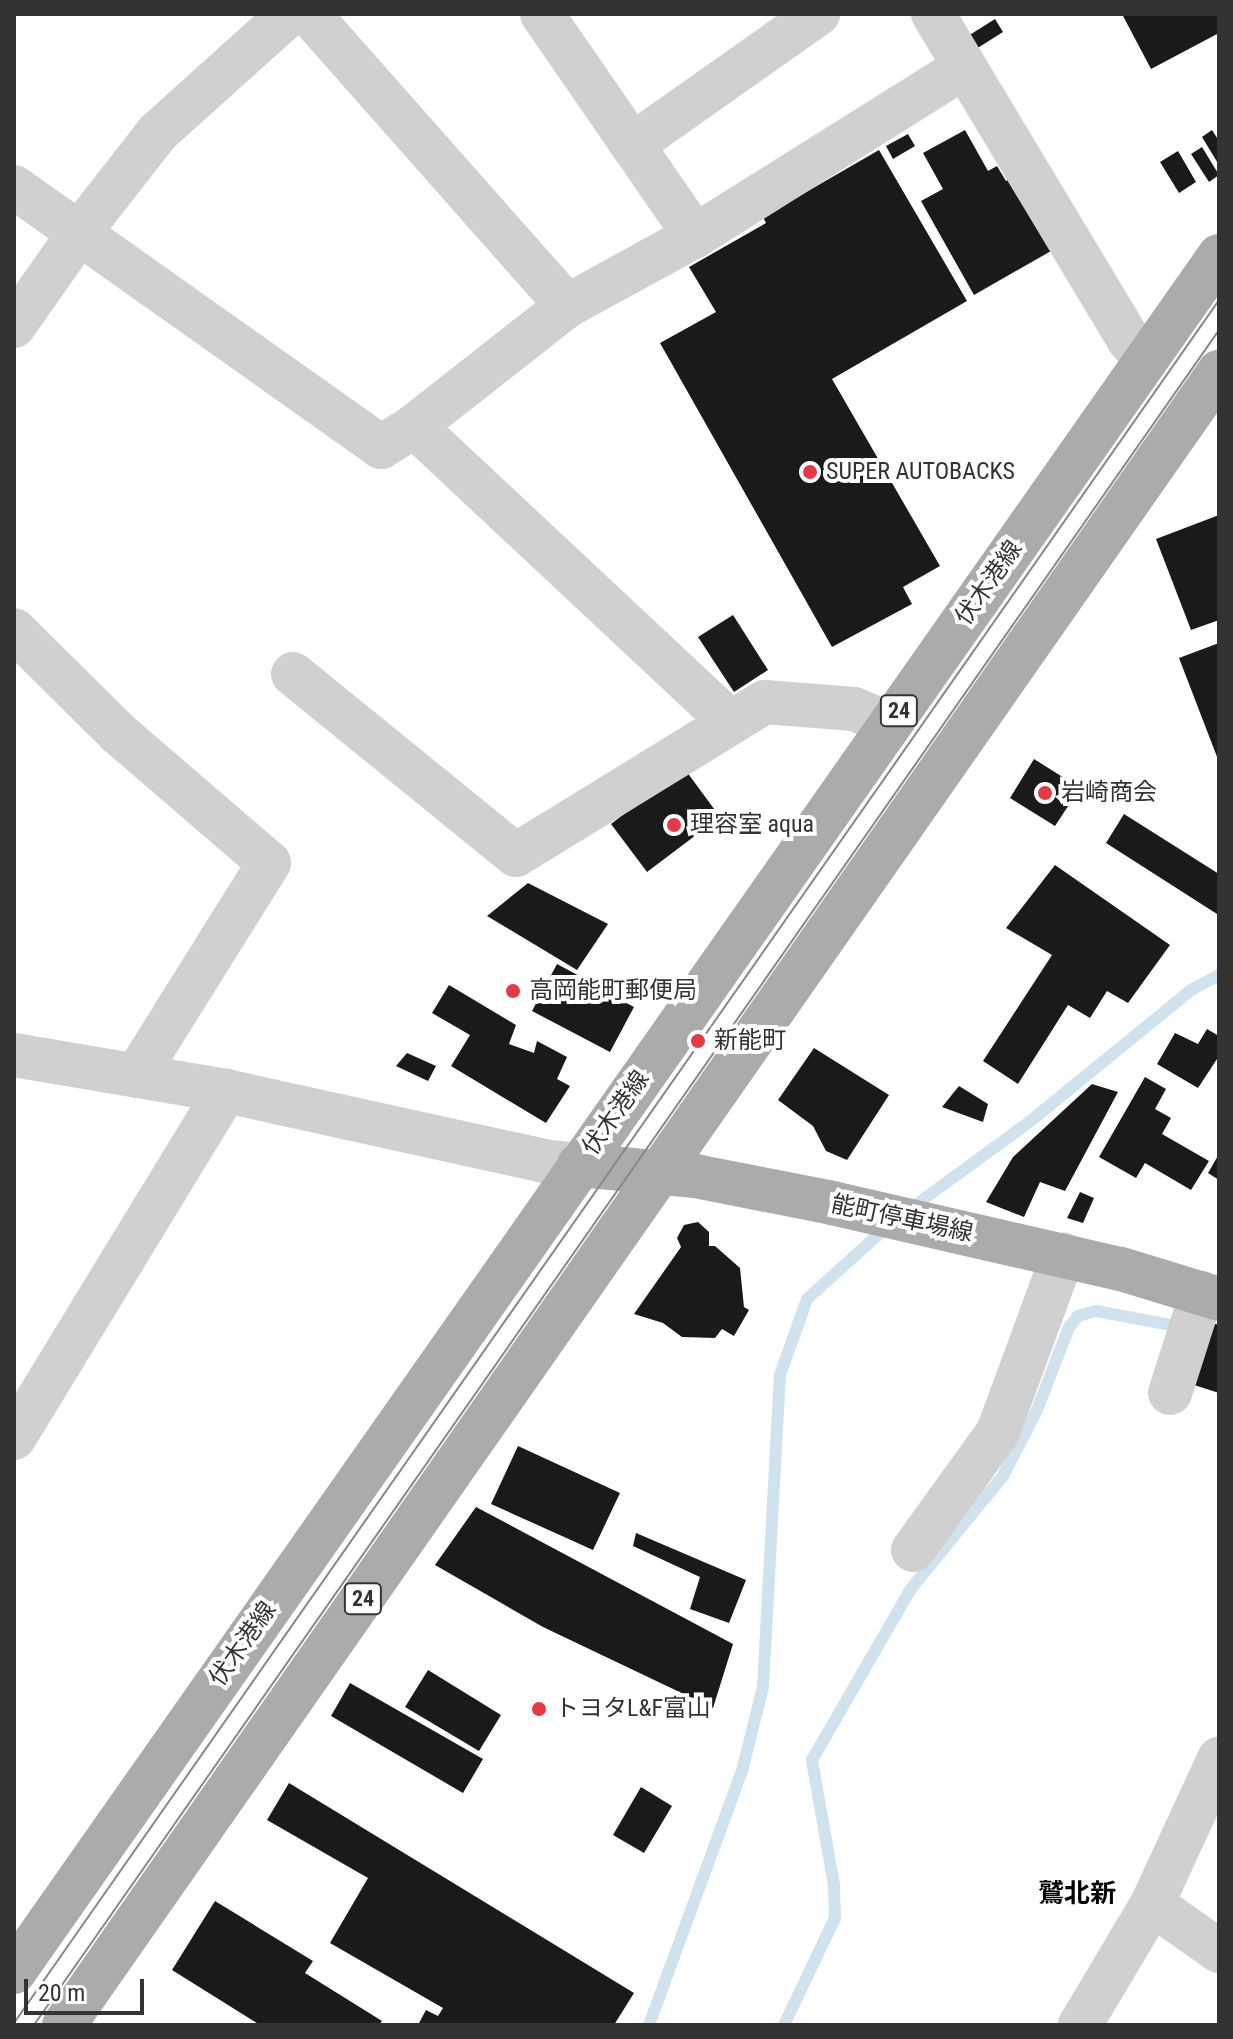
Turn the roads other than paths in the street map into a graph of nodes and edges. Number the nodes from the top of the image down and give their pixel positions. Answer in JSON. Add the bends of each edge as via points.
{"nodes":[{"id":1,"x":289,"y":14,"type":"edge"},
{"id":2,"x":309,"y":14,"type":"edge"},
{"id":3,"x":542,"y":14,"type":"edge"},
{"id":4,"x":818,"y":14,"type":"edge"},
{"id":5,"x":933,"y":14,"type":"edge"},
{"id":6,"x":963,"y":68,"type":"junction"},
{"id":7,"x":632,"y":145,"type":"junction"},
{"id":8,"x":14,"y":187,"type":"edge"},
{"id":9,"x":79,"y":233,"type":"junction"},
{"id":10,"x":695,"y":236,"type":"junction"},
{"id":11,"x":1219,"y":256,"type":"edge"},
{"id":12,"x":567,"y":306,"type":"junction"},
{"id":13,"x":14,"y":326,"type":"edge"},
{"id":14,"x":1146,"y":360,"type":"junction"},
{"id":15,"x":1219,"y":372,"type":"edge"},
{"id":16,"x":414,"y":426,"type":"junction"},
{"id":17,"x":14,"y":630,"type":"edge"},
{"id":18,"x":293,"y":674,"type":"dead end"},
{"id":19,"x":731,"y":723,"type":"junction"},
{"id":20,"x":889,"y":724,"type":"junction"},
{"id":21,"x":14,"y":1055,"type":"edge"},
{"id":22,"x":136,"y":1076,"type":"junction"},
{"id":23,"x":226,"y":1091,"type":"junction"},
{"id":24,"x":579,"y":1165,"type":"junction"},
{"id":25,"x":661,"y":1174,"type":"junction"},
{"id":26,"x":1063,"y":1255,"type":"junction"},
{"id":27,"x":1211,"y":1296,"type":"edge"},
{"id":28,"x":1170,"y":1393,"type":"dead end"},
{"id":29,"x":14,"y":1438,"type":"edge"},
{"id":30,"x":913,"y":1550,"type":"dead end"},
{"id":31,"x":1219,"y":1759,"type":"edge"},
{"id":32,"x":1152,"y":1904,"type":"junction"},
{"id":33,"x":1219,"y":1951,"type":"edge"},
{"id":34,"x":14,"y":1972,"type":"edge"},
{"id":35,"x":64,"y":2025,"type":"edge"},
{"id":36,"x":1080,"y":2025,"type":"edge"}],
"edges":[{"from":1,"to":9,"type":"street","via":[[157,133]]},
{"from":2,"to":12,"type":"street"},
{"from":3,"to":7,"type":"street"},
{"from":4,"to":7,"type":"street"},
{"from":5,"to":6,"type":"street"},
{"from":6,"to":10,"type":"street"},
{"from":6,"to":14,"type":"street","via":[[1128,339]]},
{"from":7,"to":10,"type":"street"},
{"from":8,"to":9,"type":"street"},
{"from":9,"to":13,"type":"street"},
{"from":9,"to":16,"type":"street","via":[[381,447]]},
{"from":10,"to":12,"type":"street"},
{"from":11,"to":14,"type":"main road","name":"伏木港線","number":"24"},
{"from":12,"to":16,"type":"street"},
{"from":14,"to":20,"type":"main road","name":"伏木港線","number":"24"},
{"from":15,"to":25,"type":"main road","number":"24"},
{"from":16,"to":19,"type":"street"},
{"from":17,"to":22,"type":"street","via":[[118,733],[269,863]]},
{"from":18,"to":19,"type":"street","via":[[516,855]]},
{"from":19,"to":20,"type":"street","via":[[765,702],[854,709]]},
{"from":20,"to":24,"type":"main road","name":"伏木港線","number":"24"},
{"from":21,"to":22,"type":"street"},
{"from":22,"to":23,"type":"street"},
{"from":23,"to":24,"type":"street"},
{"from":23,"to":29,"type":"street"},
{"from":24,"to":25,"type":"main road","name":"能町停車場線"},
{"from":24,"to":34,"type":"main road","name":"伏木港線","number":"24"},
{"from":25,"to":26,"type":"main road","name":"能町停車場線","via":[[817,1200]]},
{"from":25,"to":35,"type":"main road","number":"24"},
{"from":26,"to":27,"type":"main road","name":"能町停車場線"},
{"from":26,"to":30,"type":"street","via":[[998,1432]]},
{"from":27,"to":28,"type":"street"},
{"from":31,"to":32,"type":"street"},
{"from":32,"to":33,"type":"street"},
{"from":32,"to":36,"type":"street"}]}
